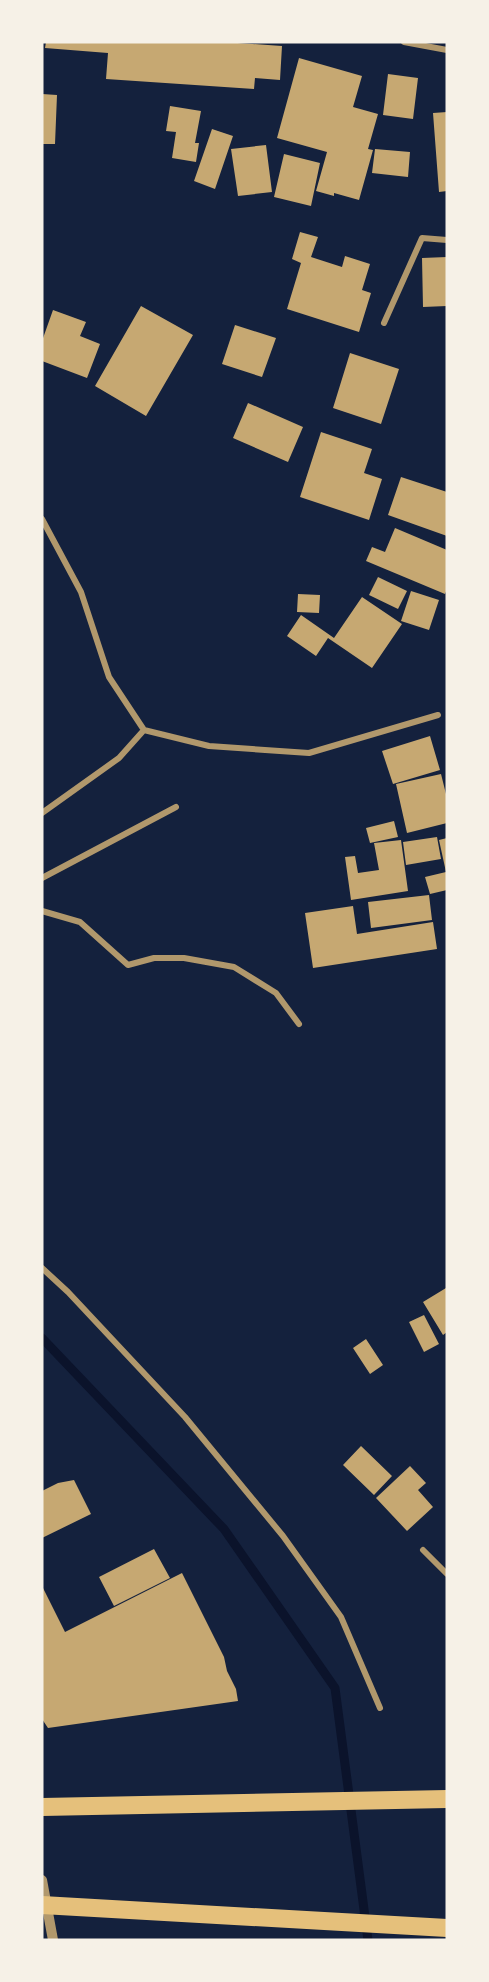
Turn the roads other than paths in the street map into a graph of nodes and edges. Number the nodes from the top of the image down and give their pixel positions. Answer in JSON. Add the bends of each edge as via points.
{"nodes":[{"id":1,"x":404,"y":42,"type":"edge"},
{"id":2,"x":447,"y":50,"type":"edge"},
{"id":3,"x":447,"y":240,"type":"edge"},
{"id":4,"x":384,"y":323,"type":"dead end"},
{"id":5,"x":42,"y":519,"type":"edge"},
{"id":6,"x":438,"y":715,"type":"dead end"},
{"id":7,"x":144,"y":730,"type":"junction"},
{"id":8,"x":176,"y":807,"type":"dead end"},
{"id":9,"x":42,"y":813,"type":"edge"},
{"id":10,"x":42,"y":878,"type":"edge"},
{"id":11,"x":42,"y":911,"type":"edge"},
{"id":12,"x":299,"y":1024,"type":"dead end"},
{"id":13,"x":42,"y":1268,"type":"edge"},
{"id":14,"x":423,"y":1550,"type":"dead end"},
{"id":15,"x":447,"y":1574,"type":"edge"},
{"id":16,"x":380,"y":1708,"type":"dead end"},
{"id":17,"x":447,"y":1799,"type":"edge"},
{"id":18,"x":42,"y":1807,"type":"edge"},
{"id":19,"x":42,"y":1880,"type":"edge"},
{"id":20,"x":42,"y":1905,"type":"edge"},
{"id":21,"x":447,"y":1928,"type":"edge"},
{"id":22,"x":53,"y":1940,"type":"edge"}],
"edges":[{"from":1,"to":2,"type":"street"},
{"from":3,"to":4,"type":"street","via":[[422,238]]},
{"from":5,"to":7,"type":"street","via":[[81,592],[110,676]]},
{"from":6,"to":7,"type":"street","via":[[309,753],[209,746]]},
{"from":7,"to":9,"type":"street","via":[[119,758]]},
{"from":8,"to":10,"type":"street"},
{"from":11,"to":12,"type":"street","via":[[80,922],[128,965],[154,958],[184,958],[234,967],[276,993]]},
{"from":13,"to":16,"type":"street","via":[[185,1417],[283,1536],[341,1617]]},
{"from":14,"to":15,"type":"street"},
{"from":17,"to":18,"type":"highway"},
{"from":19,"to":22,"type":"street"},
{"from":20,"to":21,"type":"highway"}]}
